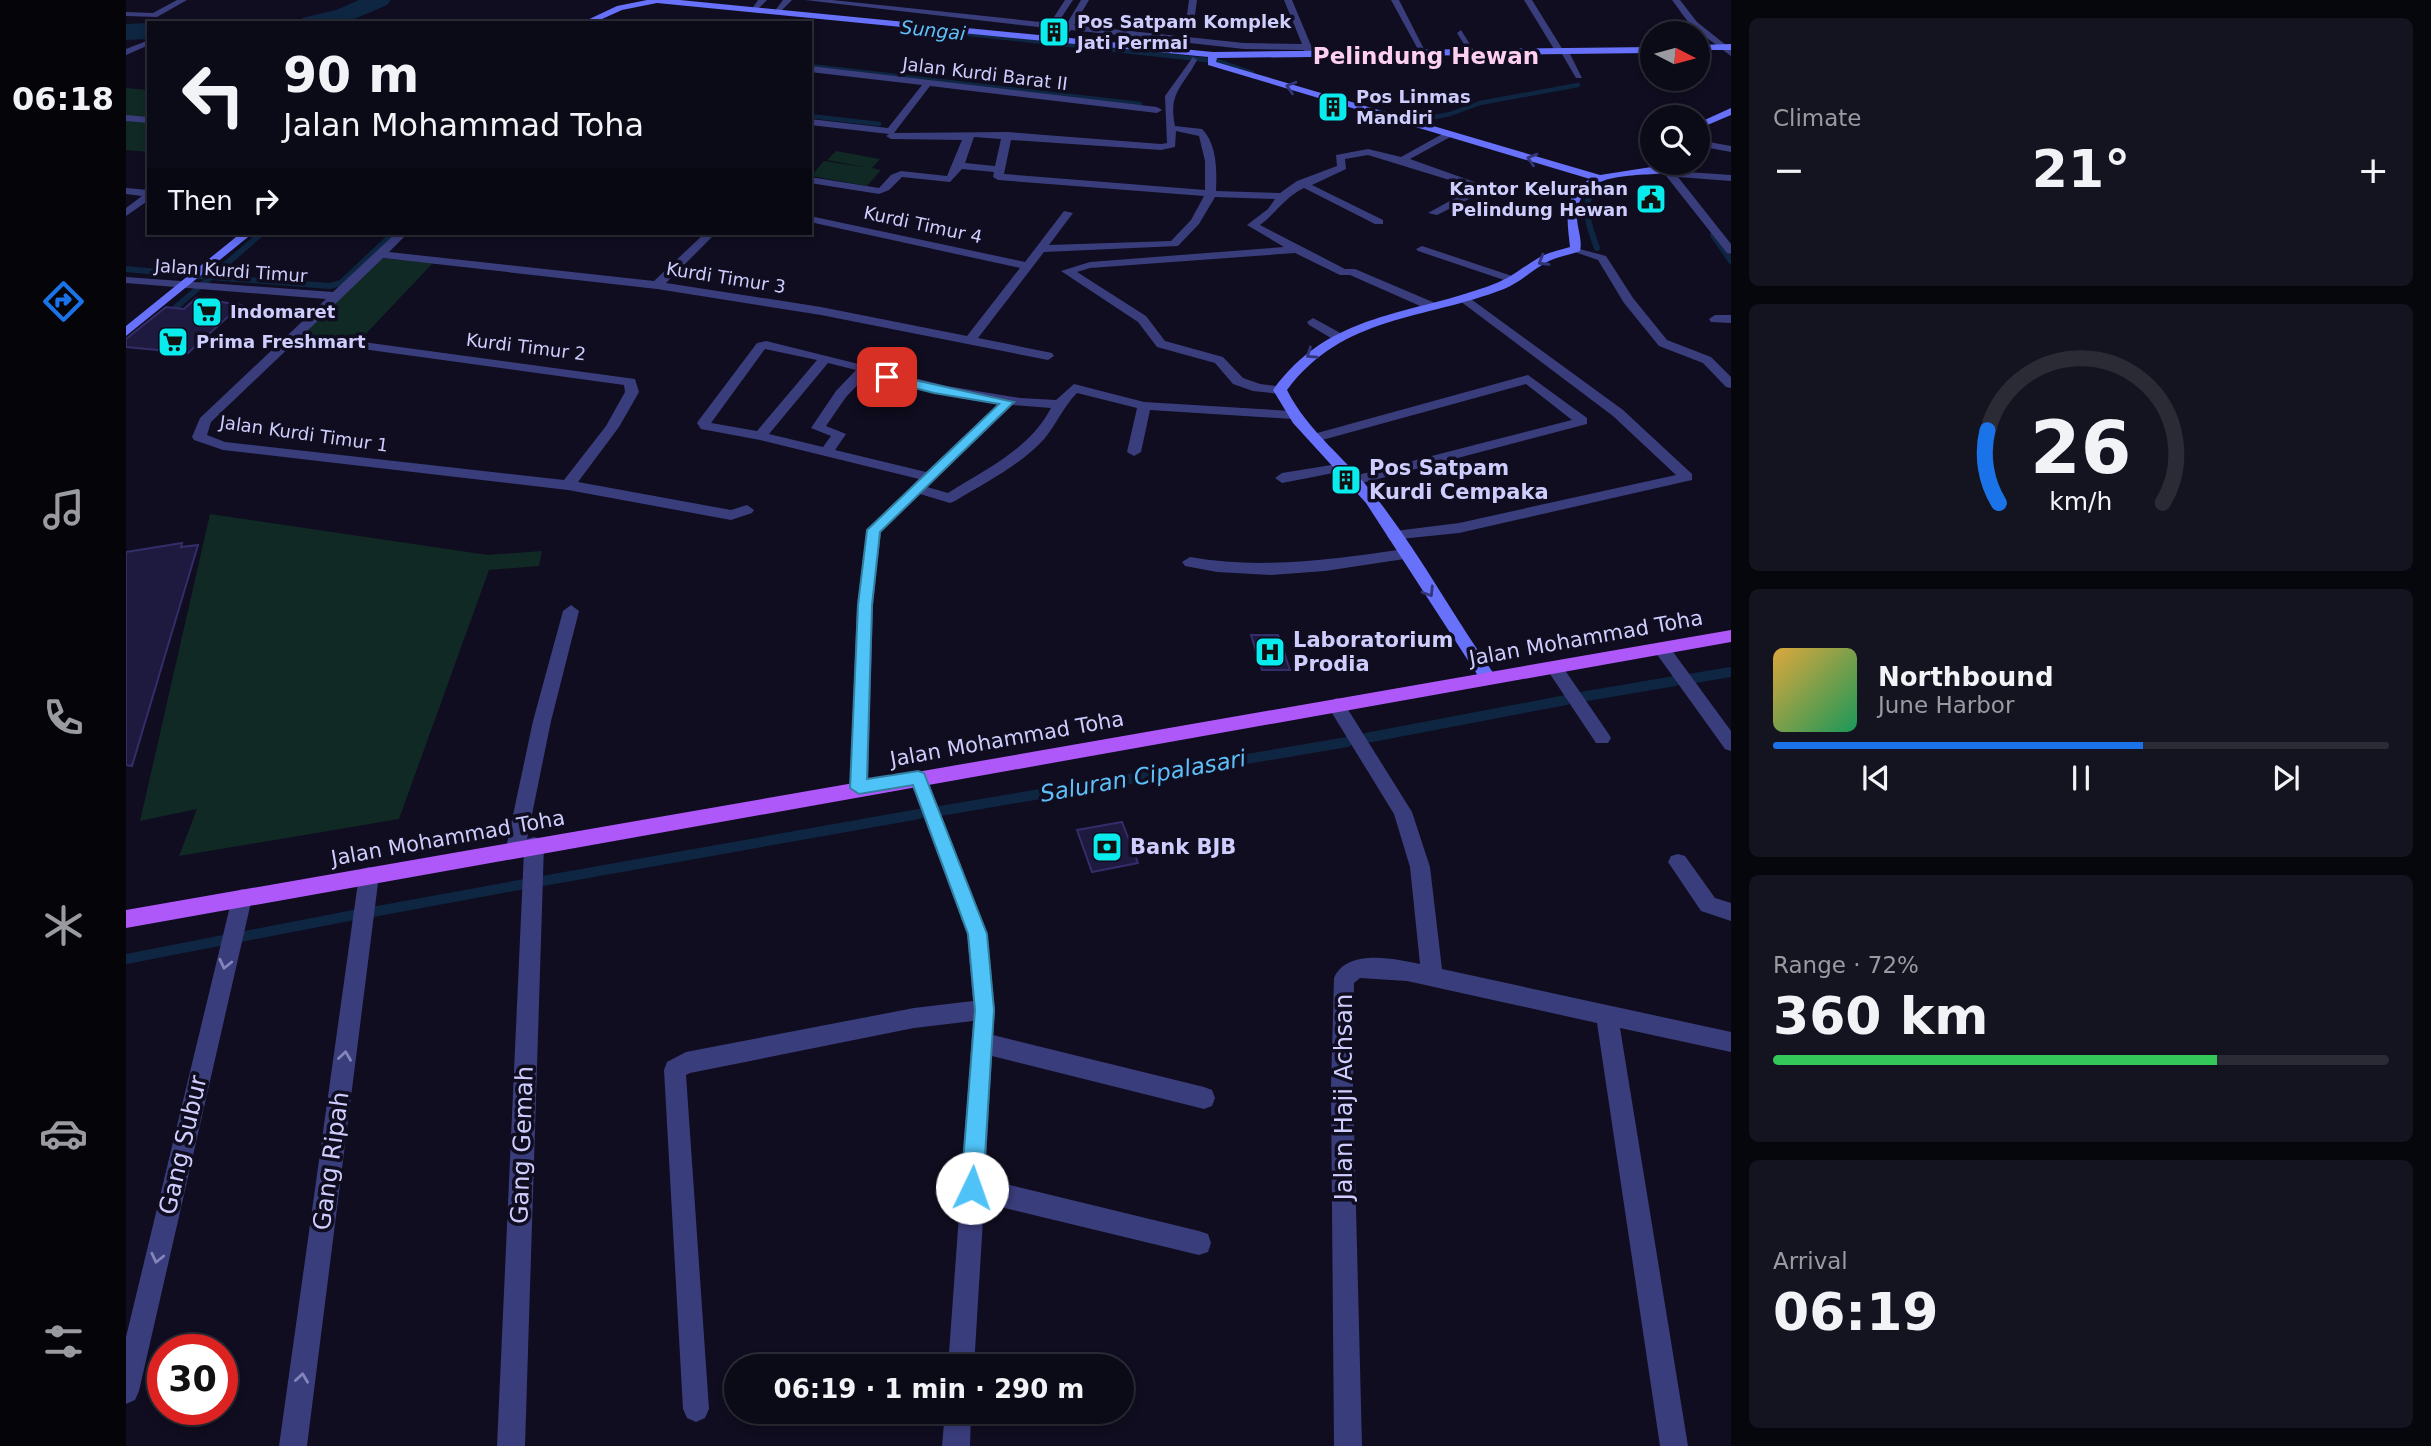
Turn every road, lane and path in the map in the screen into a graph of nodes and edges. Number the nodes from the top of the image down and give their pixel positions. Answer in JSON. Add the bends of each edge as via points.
{"nodes":[{"id":1,"x":183,"y":0,"type":"edge"},
{"id":2,"x":657,"y":0,"type":"edge"},
{"id":3,"x":763,"y":0,"type":"edge"},
{"id":4,"x":788,"y":0,"type":"edge"},
{"id":5,"x":809,"y":0,"type":"edge"},
{"id":6,"x":1069,"y":0,"type":"edge"},
{"id":7,"x":1085,"y":0,"type":"edge"},
{"id":8,"x":1193,"y":0,"type":"edge"},
{"id":9,"x":1288,"y":0,"type":"edge"},
{"id":10,"x":1395,"y":0,"type":"edge"},
{"id":11,"x":1528,"y":0,"type":"edge"},
{"id":12,"x":1676,"y":0,"type":"edge"},
{"id":13,"x":865,"y":3,"type":"edge"},
{"id":14,"x":754,"y":8,"type":"junction"},
{"id":15,"x":777,"y":10,"type":"junction"},
{"id":16,"x":126,"y":14,"type":"edge"},
{"id":17,"x":855,"y":18,"type":"junction"},
{"id":18,"x":590,"y":21,"type":"edge"},
{"id":19,"x":1190,"y":22,"type":"dead end"},
{"id":20,"x":1051,"y":27,"type":"junction"},
{"id":21,"x":1068,"y":28,"type":"junction"},
{"id":22,"x":1461,"y":33,"type":"dead end"},
{"id":23,"x":1045,"y":38,"type":"junction"},
{"id":24,"x":1061,"y":40,"type":"junction"},
{"id":25,"x":147,"y":43,"type":"edge"},
{"id":26,"x":1726,"y":47,"type":"edge"},
{"id":27,"x":1640,"y":50,"type":"edge"},
{"id":28,"x":1309,"y":51,"type":"junction"},
{"id":29,"x":126,"y":52,"type":"edge"},
{"id":30,"x":1473,"y":52,"type":"junction"},
{"id":31,"x":1563,"y":52,"type":"junction"},
{"id":32,"x":1424,"y":53,"type":"junction"},
{"id":33,"x":1731,"y":53,"type":"edge"},
{"id":34,"x":1213,"y":54,"type":"junction"},
{"id":35,"x":1193,"y":60,"type":"dead end"},
{"id":36,"x":812,"y":69,"type":"edge"},
{"id":37,"x":1579,"y":76,"type":"dead end"},
{"id":38,"x":929,"y":83,"type":"junction"},
{"id":39,"x":1157,"y":110,"type":"dead end"},
{"id":40,"x":1731,"y":111,"type":"edge"},
{"id":41,"x":126,"y":118,"type":"edge"},
{"id":42,"x":147,"y":120,"type":"edge"},
{"id":43,"x":1710,"y":121,"type":"edge"},
{"id":44,"x":812,"y":122,"type":"edge"},
{"id":45,"x":1171,"y":128,"type":"junction"},
{"id":46,"x":1450,"y":134,"type":"junction"},
{"id":47,"x":1007,"y":135,"type":"junction"},
{"id":48,"x":891,"y":136,"type":"dead end"},
{"id":49,"x":968,"y":137,"type":"junction"},
{"id":50,"x":1710,"y":145,"type":"edge"},
{"id":51,"x":1731,"y":149,"type":"edge"},
{"id":52,"x":1402,"y":160,"type":"junction"},
{"id":53,"x":960,"y":166,"type":"junction"},
{"id":54,"x":1000,"y":169,"type":"junction"},
{"id":55,"x":1640,"y":171,"type":"edge"},
{"id":56,"x":1676,"y":175,"type":"edge"},
{"id":57,"x":1710,"y":175,"type":"edge"},
{"id":58,"x":1598,"y":178,"type":"junction"},
{"id":59,"x":1731,"y":178,"type":"edge"},
{"id":60,"x":812,"y":180,"type":"edge"},
{"id":61,"x":1301,"y":183,"type":"junction"},
{"id":62,"x":126,"y":191,"type":"edge"},
{"id":63,"x":147,"y":194,"type":"edge"},
{"id":64,"x":1210,"y":194,"type":"junction"},
{"id":65,"x":147,"y":196,"type":"edge"},
{"id":66,"x":1282,"y":196,"type":"junction"},
{"id":67,"x":126,"y":213,"type":"edge"},
{"id":68,"x":1068,"y":213,"type":"dead end"},
{"id":69,"x":1433,"y":213,"type":"dead end"},
{"id":70,"x":812,"y":219,"type":"edge"},
{"id":71,"x":1379,"y":222,"type":"dead end"},
{"id":72,"x":245,"y":235,"type":"edge"},
{"id":73,"x":400,"y":235,"type":"edge"},
{"id":74,"x":709,"y":235,"type":"edge"},
{"id":75,"x":1725,"y":238,"type":"edge"},
{"id":76,"x":1422,"y":248,"type":"dead end"},
{"id":77,"x":1040,"y":249,"type":"junction"},
{"id":78,"x":1297,"y":249,"type":"junction"},
{"id":79,"x":1576,"y":249,"type":"junction"},
{"id":80,"x":1731,"y":251,"type":"edge"},
{"id":81,"x":380,"y":254,"type":"junction"},
{"id":82,"x":1028,"y":265,"type":"junction"},
{"id":83,"x":126,"y":280,"type":"edge"},
{"id":84,"x":1514,"y":280,"type":"junction"},
{"id":85,"x":183,"y":285,"type":"junction"},
{"id":86,"x":657,"y":285,"type":"junction"},
{"id":87,"x":334,"y":296,"type":"junction"},
{"id":88,"x":1464,"y":299,"type":"junction"},
{"id":89,"x":1431,"y":306,"type":"junction"},
{"id":90,"x":1715,"y":319,"type":"dead end"},
{"id":91,"x":1731,"y":319,"type":"edge"},
{"id":92,"x":1313,"y":322,"type":"dead end"},
{"id":93,"x":126,"y":332,"type":"edge"},
{"id":94,"x":295,"y":336,"type":"junction"},
{"id":95,"x":1340,"y":338,"type":"junction"},
{"id":96,"x":969,"y":342,"type":"junction"},
{"id":97,"x":1048,"y":356,"type":"dead end"},
{"id":98,"x":824,"y":360,"type":"junction"},
{"id":99,"x":863,"y":371,"type":"junction"},
{"id":100,"x":1731,"y":384,"type":"edge"},
{"id":101,"x":1280,"y":390,"type":"junction"},
{"id":102,"x":1008,"y":402,"type":"junction"},
{"id":103,"x":1059,"y":404,"type":"junction"},
{"id":104,"x":1144,"y":406,"type":"junction"},
{"id":105,"x":1293,"y":415,"type":"junction"},
{"id":106,"x":760,"y":436,"type":"junction"},
{"id":107,"x":1315,"y":438,"type":"junction"},
{"id":108,"x":826,"y":452,"type":"junction"},
{"id":109,"x":1134,"y":452,"type":"dead end"},
{"id":110,"x":1344,"y":467,"type":"junction"},
{"id":111,"x":1282,"y":478,"type":"dead end"},
{"id":112,"x":1355,"y":480,"type":"junction"},
{"id":113,"x":923,"y":483,"type":"junction"},
{"id":114,"x":568,"y":485,"type":"junction"},
{"id":115,"x":747,"y":510,"type":"dead end"},
{"id":116,"x":1395,"y":536,"type":"junction"},
{"id":117,"x":1406,"y":554,"type":"junction"},
{"id":118,"x":1190,"y":562,"type":"dead end"},
{"id":119,"x":571,"y":611,"type":"dead end"},
{"id":120,"x":1731,"y":636,"type":"edge"},
{"id":121,"x":1662,"y":649,"type":"junction"},
{"id":122,"x":1554,"y":667,"type":"junction"},
{"id":123,"x":1488,"y":678,"type":"junction"},
{"id":124,"x":1336,"y":705,"type":"junction"},
{"id":125,"x":1602,"y":738,"type":"dead end"},
{"id":126,"x":1731,"y":744,"type":"edge"},
{"id":127,"x":918,"y":778,"type":"junction"},
{"id":128,"x":859,"y":788,"type":"junction"},
{"id":129,"x":525,"y":847,"type":"junction"},
{"id":130,"x":1678,"y":862,"type":"dead end"},
{"id":131,"x":369,"y":875,"type":"junction"},
{"id":132,"x":242,"y":898,"type":"junction"},
{"id":133,"x":1731,"y":912,"type":"edge"},
{"id":134,"x":126,"y":919,"type":"edge"},
{"id":135,"x":1432,"y":976,"type":"junction"},
{"id":136,"x":984,"y":1010,"type":"junction"},
{"id":137,"x":1607,"y":1015,"type":"junction"},
{"id":138,"x":1731,"y":1042,"type":"edge"},
{"id":139,"x":982,"y":1043,"type":"junction"},
{"id":140,"x":1203,"y":1098,"type":"dead end"},
{"id":141,"x":972,"y":1188,"type":"junction"},
{"id":142,"x":1199,"y":1242,"type":"dead end"},
{"id":143,"x":962,"y":1354,"type":"edge"},
{"id":144,"x":126,"y":1391,"type":"edge"},
{"id":145,"x":696,"y":1409,"type":"dead end"},
{"id":146,"x":957,"y":1424,"type":"edge"},
{"id":147,"x":293,"y":1446,"type":"edge"},
{"id":148,"x":511,"y":1446,"type":"edge"},
{"id":149,"x":956,"y":1446,"type":"edge"},
{"id":150,"x":1348,"y":1446,"type":"edge"},
{"id":151,"x":1674,"y":1446,"type":"edge"}],
"edges":[{"from":1,"to":16,"type":"street","via":[[154,15]]},
{"from":2,"to":14,"type":"street"},
{"from":2,"to":18,"type":"street"},
{"from":3,"to":14,"type":"street"},
{"from":4,"to":15,"type":"street"},
{"from":5,"to":13,"type":"street"},
{"from":6,"to":20,"type":"street"},
{"from":7,"to":21,"type":"street"},
{"from":8,"to":19,"type":"street"},
{"from":9,"to":28,"type":"street"},
{"from":10,"to":32,"type":"street"},
{"from":11,"to":31,"type":"street"},
{"from":12,"to":26,"type":"street","via":[[1693,24]]},
{"from":13,"to":17,"type":"street"},
{"from":13,"to":20,"type":"street"},
{"from":14,"to":15,"type":"street"},
{"from":15,"to":17,"type":"street"},
{"from":17,"to":23,"type":"street"},
{"from":20,"to":21,"type":"street"},
{"from":20,"to":23,"type":"street"},
{"from":21,"to":24,"type":"street"},
{"from":21,"to":28,"type":"street"},
{"from":22,"to":30,"type":"street"},
{"from":23,"to":24,"type":"street"},
{"from":24,"to":34,"type":"street"},
{"from":25,"to":29,"type":"street"},
{"from":26,"to":33,"type":"street"},
{"from":27,"to":31,"type":"street"},
{"from":28,"to":32,"type":"street"},
{"from":28,"to":34,"type":"street"},
{"from":30,"to":31,"type":"street"},
{"from":30,"to":32,"type":"street"},
{"from":31,"to":37,"type":"street"},
{"from":46,"to":34,"type":"street","one_way":true,"via":[[1211,63]]},
{"from":35,"to":45,"type":"street","via":[[1169,93]]},
{"from":36,"to":38,"type":"street","name":"Jalan Kurdi Barat II"},
{"from":38,"to":39,"type":"street","name":"Jalan Kurdi Barat II"},
{"from":38,"to":44,"type":"street","via":[[891,131]]},
{"from":40,"to":43,"type":"street"},
{"from":41,"to":42,"type":"street"},
{"from":45,"to":47,"type":"street","via":[[1172,145],[1161,147]]},
{"from":45,"to":64,"type":"street","via":[[1206,136]]},
{"from":46,"to":52,"type":"street"},
{"from":58,"to":46,"type":"street","one_way":true},
{"from":47,"to":49,"type":"street"},
{"from":47,"to":54,"type":"street"},
{"from":48,"to":49,"type":"street"},
{"from":49,"to":53,"type":"street"},
{"from":50,"to":51,"type":"street"},
{"from":52,"to":61,"type":"street","via":[[1368,152],[1342,157],[1342,167]]},
{"from":52,"to":69,"type":"street","via":[[1475,184],[1473,194]]},
{"from":53,"to":54,"type":"street"},
{"from":53,"to":60,"type":"street","via":[[949,179],[898,174],[883,190]]},
{"from":54,"to":64,"type":"street","via":[[998,177]]},
{"from":55,"to":58,"type":"street"},
{"from":56,"to":75,"type":"street"},
{"from":57,"to":59,"type":"street"},
{"from":58,"to":79,"type":"street","via":[[1577,198],[1572,210]]},
{"from":61,"to":66,"type":"street"},
{"from":61,"to":71,"type":"street"},
{"from":62,"to":63,"type":"street"},
{"from":64,"to":66,"type":"street"},
{"from":64,"to":77,"type":"street","via":[[1195,221],[1174,244]]},
{"from":65,"to":67,"type":"street"},
{"from":66,"to":78,"type":"street","via":[[1272,211],[1252,225]]},
{"from":68,"to":77,"type":"street"},
{"from":70,"to":82,"type":"street","name":"Kurdi Timur 4"},
{"from":72,"to":85,"type":"street"},
{"from":73,"to":81,"type":"street","name":"Jalan Kurdi Timur 1"},
{"from":74,"to":86,"type":"street"},
{"from":75,"to":80,"type":"street"},
{"from":76,"to":84,"type":"street"},
{"from":77,"to":82,"type":"street"},
{"from":78,"to":89,"type":"street","via":[[1344,273],[1351,271]]},
{"from":78,"to":101,"type":"street","via":[[1090,265],[1067,271],[1142,319],[1160,344],[1219,360],[1238,381]]},
{"from":79,"to":84,"type":"street","one_way":true,"via":[[1542,259]]},
{"from":79,"to":100,"type":"street","via":[[1602,258],[1663,343],[1707,360]]},
{"from":81,"to":86,"type":"street","name":"Kurdi Timur 3"},
{"from":81,"to":87,"type":"street","name":"Jalan Kurdi Timur 1"},
{"from":82,"to":96,"type":"street"},
{"from":83,"to":85,"type":"street","name":"Jalan Kurdi Timur"},
{"from":84,"to":88,"type":"street"},
{"from":85,"to":87,"type":"street","name":"Jalan Kurdi Timur"},
{"from":85,"to":93,"type":"street"},
{"from":86,"to":96,"type":"street","name":"Kurdi Timur 3","via":[[821,311]]},
{"from":87,"to":94,"type":"street","name":"Jalan Kurdi Timur 1"},
{"from":88,"to":89,"type":"street"},
{"from":88,"to":116,"type":"street","via":[[1618,413],[1687,477],[1459,528]]},
{"from":89,"to":95,"type":"street"},
{"from":90,"to":91,"type":"street"},
{"from":92,"to":95,"type":"street"},
{"from":94,"to":114,"type":"street","name":"Kurdi Timur 2","via":[[630,382],[632,392],[612,426]]},
{"from":94,"to":114,"type":"street","name":"Jalan Kurdi Timur 1","via":[[205,421],[199,437],[223,446]]},
{"from":95,"to":101,"type":"street","one_way":true,"via":[[1310,353],[1291,370]]},
{"from":96,"to":97,"type":"street","name":"Kurdi Timur 3"},
{"from":98,"to":99,"type":"street"},
{"from":98,"to":106,"type":"street"},
{"from":98,"to":106,"type":"street","via":[[761,346],[704,423]]},
{"from":99,"to":102,"type":"street","via":[[934,390]]},
{"from":99,"to":108,"type":"street","via":[[818,428],[839,434]]},
{"from":101,"to":105,"type":"street"},
{"from":102,"to":103,"type":"street"},
{"from":102,"to":113,"type":"street"},
{"from":103,"to":104,"type":"street","via":[[1074,388]]},
{"from":103,"to":113,"type":"street","via":[[1052,422],[1028,448],[950,498]]},
{"from":104,"to":105,"type":"street"},
{"from":104,"to":109,"type":"street"},
{"from":105,"to":107,"type":"street"},
{"from":106,"to":108,"type":"street"},
{"from":107,"to":110,"type":"street"},
{"from":107,"to":112,"type":"street","via":[[1528,379],[1582,421]]},
{"from":108,"to":113,"type":"street"},
{"from":110,"to":111,"type":"street"},
{"from":110,"to":112,"type":"street"},
{"from":112,"to":116,"type":"street"},
{"from":113,"to":128,"type":"street","via":[[874,530],[865,605]]},
{"from":114,"to":115,"type":"street","via":[[731,515]]},
{"from":116,"to":117,"type":"street"},
{"from":117,"to":118,"type":"street","via":[[1246,571]]},
{"from":117,"to":123,"type":"street","one_way":true},
{"from":119,"to":129,"type":"street","name":"Gang Gemah","via":[[542,721]]},
{"from":120,"to":121,"type":"main road","name":"Jalan Mohammad Toha"},
{"from":121,"to":122,"type":"main road","name":"Jalan Mohammad Toha"},
{"from":121,"to":126,"type":"street"},
{"from":122,"to":123,"type":"main road","name":"Jalan Mohammad Toha"},
{"from":122,"to":125,"type":"street"},
{"from":123,"to":124,"type":"main road","name":"Jalan Mohammad Toha"},
{"from":124,"to":127,"type":"main road","name":"Jalan Mohammad Toha"},
{"from":124,"to":135,"type":"street","via":[[1403,812],[1420,867]]},
{"from":127,"to":128,"type":"main road","name":"Jalan Mohammad Toha"},
{"from":127,"to":136,"type":"street","via":[[977,934]]},
{"from":128,"to":129,"type":"main road","name":"Jalan Mohammad Toha"},
{"from":129,"to":131,"type":"main road","name":"Jalan Mohammad Toha"},
{"from":129,"to":148,"type":"street","name":"Gang Gemah"},
{"from":130,"to":133,"type":"street","via":[[1708,905]]},
{"from":131,"to":132,"type":"main road","name":"Jalan Mohammad Toha"},
{"from":147,"to":131,"type":"street","name":"Gang Ripah","one_way":true},
{"from":132,"to":134,"type":"main road","name":"Jalan Mohammad Toha"},
{"from":132,"to":144,"type":"street","name":"Gang Subur","one_way":true},
{"from":135,"to":137,"type":"street","name":"Jalan Haji Achsan"},
{"from":135,"to":150,"type":"street","name":"Jalan Haji Achsan","via":[[1357,968],[1344,978]]},
{"from":136,"to":139,"type":"street"},
{"from":136,"to":145,"type":"street","via":[[844,1031],[686,1063],[675,1070]]},
{"from":137,"to":138,"type":"street","name":"Jalan Haji Achsan"},
{"from":137,"to":151,"type":"street"},
{"from":139,"to":140,"type":"street"},
{"from":139,"to":141,"type":"street"},
{"from":141,"to":142,"type":"street"},
{"from":141,"to":143,"type":"street"},
{"from":146,"to":149,"type":"street"}]}
